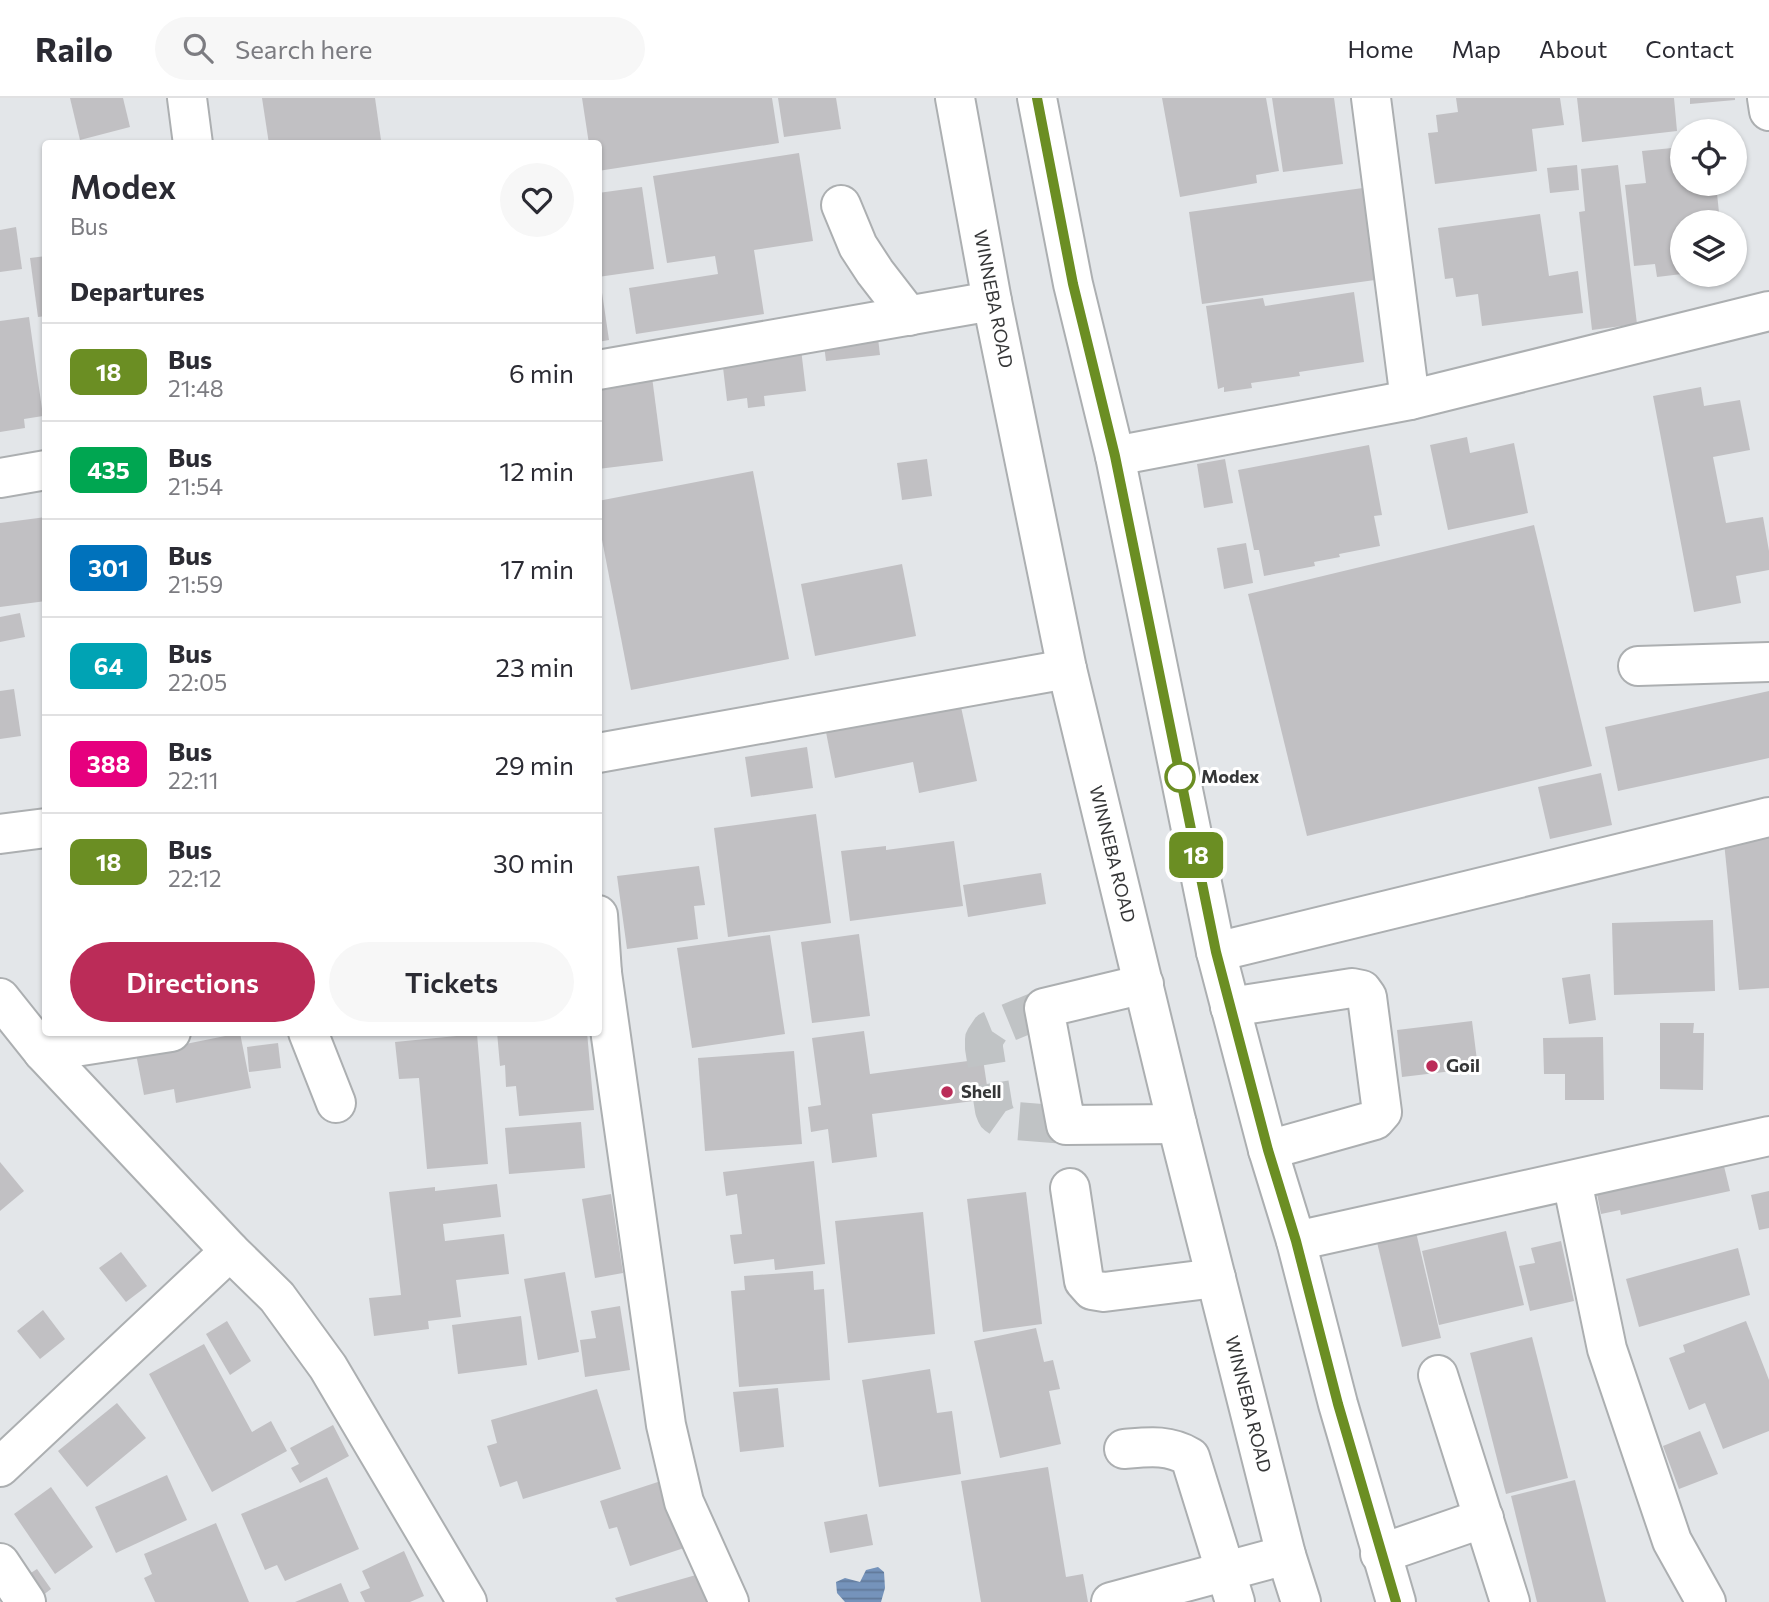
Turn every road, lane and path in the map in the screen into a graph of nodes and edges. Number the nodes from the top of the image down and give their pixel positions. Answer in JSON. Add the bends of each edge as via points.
{"nodes":[{"id":1,"x":187,"y":98,"type":"edge"},
{"id":2,"x":955,"y":98,"type":"edge"},
{"id":3,"x":1037,"y":98,"type":"edge"},
{"id":4,"x":1371,"y":98,"type":"edge"},
{"id":5,"x":1767,"y":98,"type":"edge"},
{"id":6,"x":1769,"y":111,"type":"edge"},
{"id":7,"x":192,"y":140,"type":"edge"},
{"id":8,"x":841,"y":205,"type":"dead end"},
{"id":9,"x":992,"y":301,"type":"junction"},
{"id":10,"x":1769,"y":310,"type":"edge"},
{"id":11,"x":909,"y":316,"type":"junction"},
{"id":12,"x":602,"y":369,"type":"edge"},
{"id":13,"x":1409,"y":400,"type":"junction"},
{"id":14,"x":1115,"y":456,"type":"junction"},
{"id":15,"x":42,"y":471,"type":"edge"},
{"id":16,"x":0,"y":478,"type":"edge"},
{"id":17,"x":1769,"y":662,"type":"edge"},
{"id":18,"x":1638,"y":666,"type":"dead end"},
{"id":19,"x":1067,"y":669,"type":"junction"},
{"id":20,"x":602,"y":752,"type":"edge"},
{"id":21,"x":1769,"y":817,"type":"edge"},
{"id":22,"x":42,"y":829,"type":"edge"},
{"id":23,"x":0,"y":834,"type":"edge"},
{"id":24,"x":1216,"y":952,"type":"junction"},
{"id":25,"x":1144,"y":984,"type":"junction"},
{"id":26,"x":602,"y":987,"type":"edge"},
{"id":27,"x":0,"y":998,"type":"edge"},
{"id":28,"x":1230,"y":1007,"type":"junction"},
{"id":29,"x":145,"y":1036,"type":"edge"},
{"id":30,"x":310,"y":1036,"type":"edge"},
{"id":31,"x":43,"y":1052,"type":"junction"},
{"id":32,"x":336,"y":1103,"type":"dead end"},
{"id":33,"x":1177,"y":1124,"type":"junction"},
{"id":34,"x":1769,"y":1136,"type":"edge"},
{"id":35,"x":1268,"y":1150,"type":"junction"},
{"id":36,"x":1572,"y":1181,"type":"junction"},
{"id":37,"x":1070,"y":1188,"type":"dead end"},
{"id":38,"x":1296,"y":1241,"type":"junction"},
{"id":39,"x":230,"y":1251,"type":"junction"},
{"id":40,"x":1216,"y":1278,"type":"junction"},
{"id":41,"x":1438,"y":1375,"type":"dead end"},
{"id":42,"x":1124,"y":1449,"type":"dead end"},
{"id":43,"x":0,"y":1467,"type":"edge"},
{"id":44,"x":1484,"y":1518,"type":"junction"},
{"id":45,"x":1380,"y":1554,"type":"junction"},
{"id":46,"x":1286,"y":1555,"type":"junction"},
{"id":47,"x":0,"y":1563,"type":"edge"},
{"id":48,"x":1230,"y":1586,"type":"edge"},
{"id":49,"x":26,"y":1602,"type":"edge"},
{"id":50,"x":467,"y":1602,"type":"edge"},
{"id":51,"x":729,"y":1602,"type":"edge"},
{"id":52,"x":1111,"y":1602,"type":"edge"},
{"id":53,"x":1301,"y":1602,"type":"edge"},
{"id":54,"x":1396,"y":1602,"type":"edge"},
{"id":55,"x":1510,"y":1602,"type":"edge"},
{"id":56,"x":1706,"y":1602,"type":"edge"}],
"edges":[{"from":1,"to":7,"type":"main road"},
{"from":2,"to":9,"type":"main road","name":"WINNEBA ROAD"},
{"from":3,"to":14,"type":"main road","via":[[1073,284]]},
{"from":4,"to":13,"type":"main road"},
{"from":5,"to":6,"type":"main road"},
{"from":8,"to":11,"type":"main road","via":[[858,246]]},
{"from":9,"to":11,"type":"main road"},
{"from":9,"to":19,"type":"main road","name":"WINNEBA ROAD"},
{"from":10,"to":13,"type":"main road"},
{"from":11,"to":12,"type":"main road"},
{"from":13,"to":14,"type":"main road"},
{"from":14,"to":24,"type":"main road"},
{"from":15,"to":16,"type":"main road"},
{"from":17,"to":18,"type":"main road"},
{"from":19,"to":20,"type":"main road"},
{"from":19,"to":25,"type":"main road","name":"WINNEBA ROAD"},
{"from":21,"to":24,"type":"main road"},
{"from":22,"to":23,"type":"main road"},
{"from":24,"to":28,"type":"main road"},
{"from":25,"to":33,"type":"main road","name":"WINNEBA ROAD"},
{"from":25,"to":33,"type":"main road","via":[[1044,1009],[1066,1125]]},
{"from":26,"to":51,"type":"main road","via":[[666,1426],[684,1502]]},
{"from":27,"to":31,"type":"main road"},
{"from":28,"to":35,"type":"main road"},
{"from":28,"to":35,"type":"main road","via":[[1352,988],[1367,997],[1382,1112],[1375,1120]]},
{"from":29,"to":31,"type":"main road"},
{"from":30,"to":32,"type":"main road"},
{"from":31,"to":39,"type":"main road"},
{"from":33,"to":40,"type":"main road","name":"WINNEBA ROAD"},
{"from":34,"to":36,"type":"main road"},
{"from":35,"to":38,"type":"main road"},
{"from":36,"to":38,"type":"main road"},
{"from":36,"to":56,"type":"main road","via":[[1607,1349],[1672,1541]]},
{"from":37,"to":40,"type":"main road","via":[[1084,1281],[1092,1290]]},
{"from":38,"to":45,"type":"main road"},
{"from":39,"to":43,"type":"main road"},
{"from":39,"to":50,"type":"main road","via":[[278,1297],[328,1367]]},
{"from":40,"to":46,"type":"main road","name":"WINNEBA ROAD"},
{"from":41,"to":44,"type":"main road"},
{"from":42,"to":48,"type":"main road","via":[[1157,1446],[1190,1457]]},
{"from":44,"to":45,"type":"main road"},
{"from":44,"to":55,"type":"main road"},
{"from":45,"to":54,"type":"main road"},
{"from":46,"to":48,"type":"main road"},
{"from":46,"to":53,"type":"main road","name":"WINNEBA ROAD"},
{"from":47,"to":49,"type":"main road"},
{"from":48,"to":52,"type":"main road"}]}
